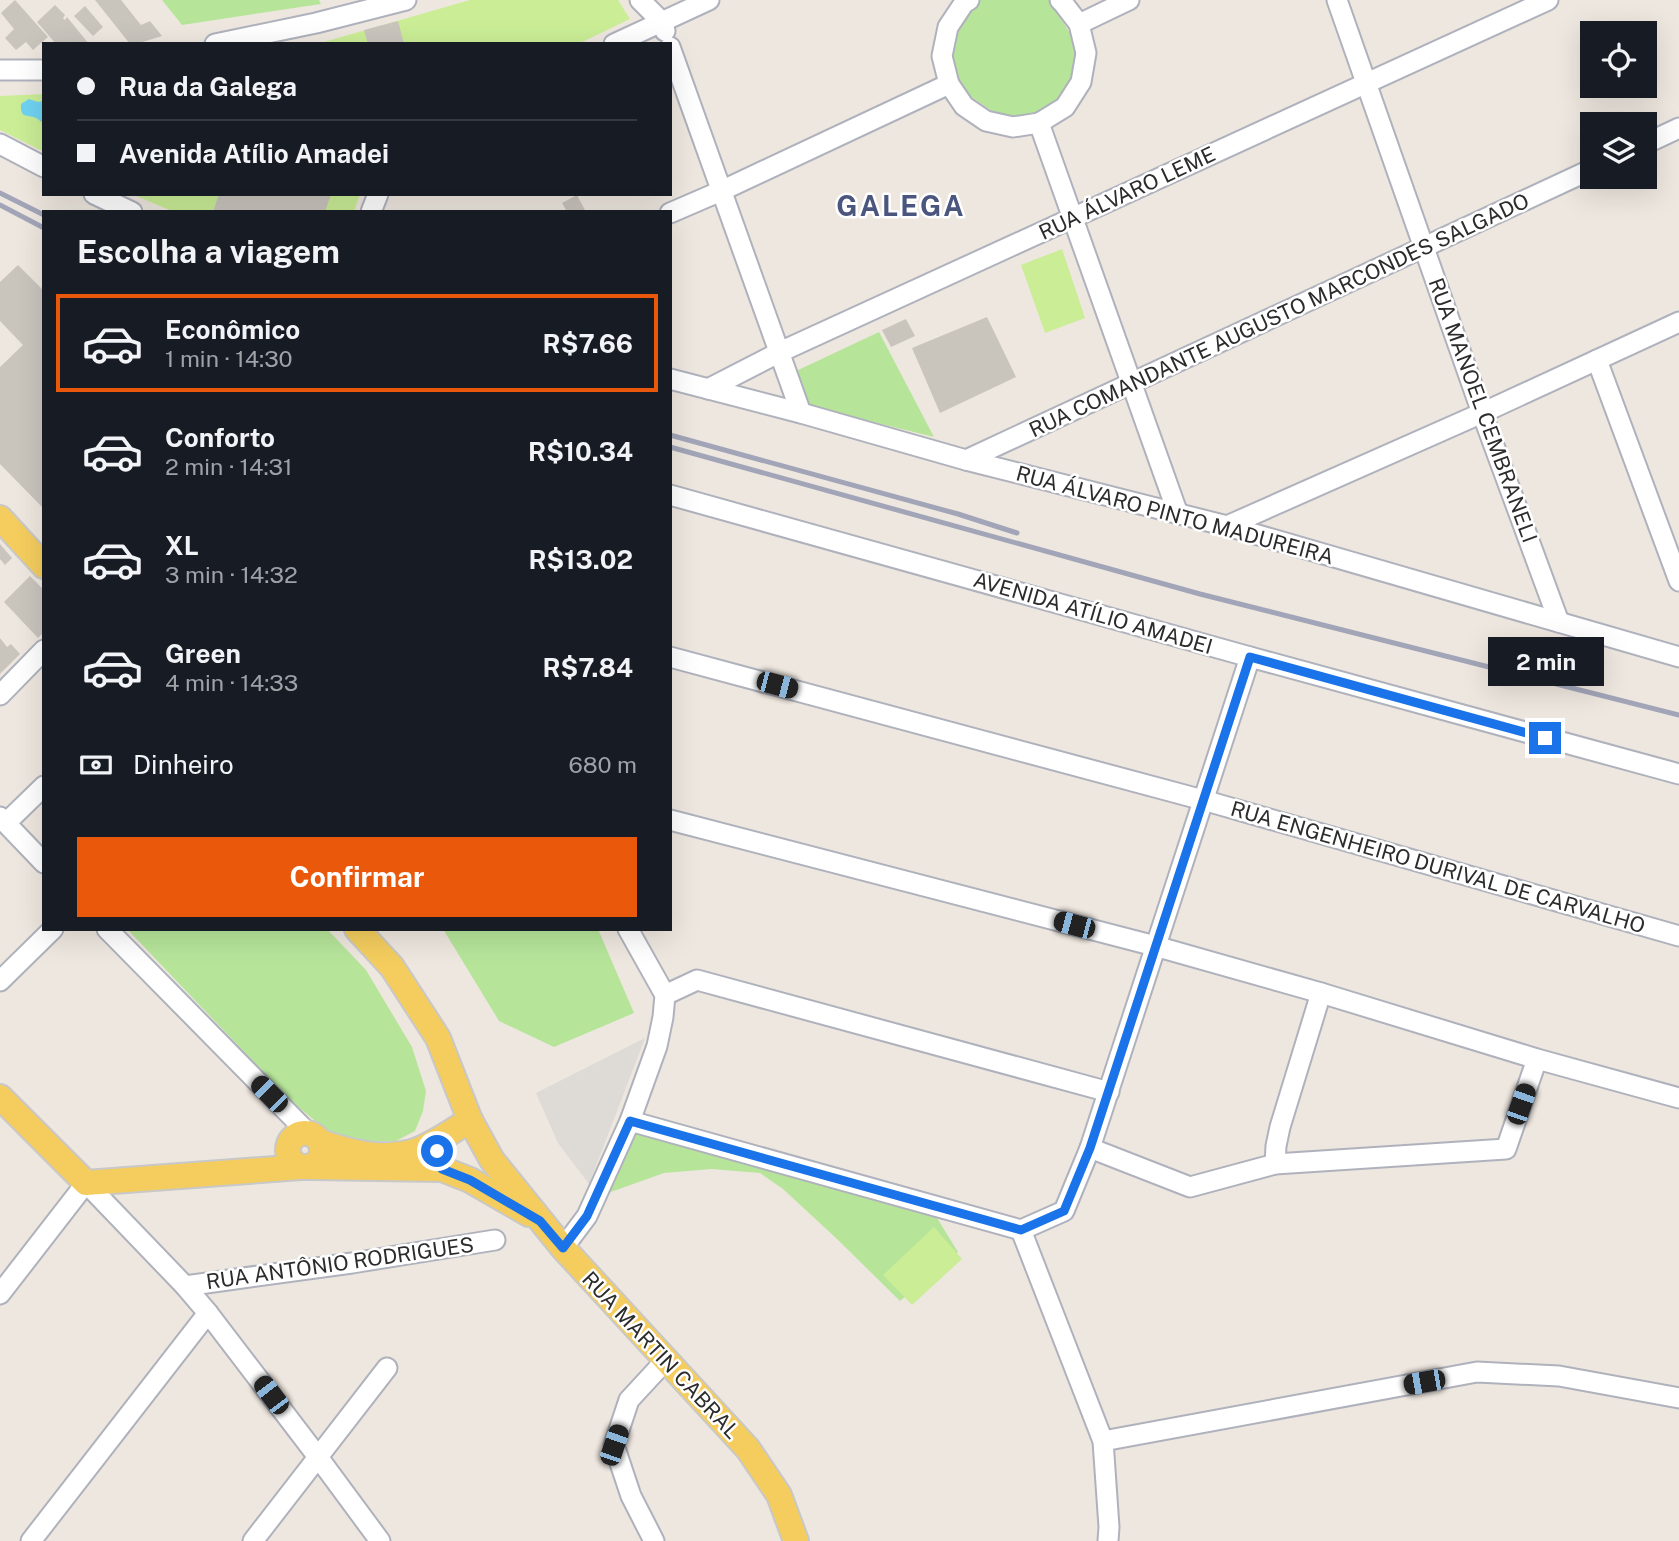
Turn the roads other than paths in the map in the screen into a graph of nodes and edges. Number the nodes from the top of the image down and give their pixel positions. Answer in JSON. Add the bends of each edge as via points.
{"nodes":[{"id":1,"x":406,"y":0,"type":"edge"},
{"id":2,"x":640,"y":0,"type":"edge"},
{"id":3,"x":709,"y":0,"type":"edge"},
{"id":4,"x":968,"y":0,"type":"edge"},
{"id":5,"x":1060,"y":0,"type":"edge"},
{"id":6,"x":1129,"y":0,"type":"edge"},
{"id":7,"x":1337,"y":0,"type":"edge"},
{"id":8,"x":1548,"y":0,"type":"edge"},
{"id":9,"x":662,"y":22,"type":"junction"},
{"id":10,"x":1079,"y":24,"type":"junction"},
{"id":11,"x":225,"y":42,"type":"edge"},
{"id":12,"x":618,"y":42,"type":"edge"},
{"id":13,"x":669,"y":42,"type":"edge"},
{"id":14,"x":672,"y":51,"type":"edge"},
{"id":15,"x":0,"y":70,"type":"edge"},
{"id":16,"x":42,"y":70,"type":"edge"},
{"id":17,"x":1366,"y":83,"type":"junction"},
{"id":18,"x":949,"y":84,"type":"junction"},
{"id":19,"x":1039,"y":123,"type":"junction"},
{"id":20,"x":1679,"y":128,"type":"edge"},
{"id":21,"x":1657,"y":138,"type":"edge"},
{"id":22,"x":0,"y":144,"type":"edge"},
{"id":23,"x":42,"y":166,"type":"edge"},
{"id":24,"x":1580,"y":175,"type":"edge"},
{"id":25,"x":721,"y":191,"type":"junction"},
{"id":26,"x":98,"y":196,"type":"edge"},
{"id":27,"x":128,"y":210,"type":"edge"},
{"id":28,"x":672,"y":212,"type":"edge"},
{"id":29,"x":1073,"y":218,"type":"junction"},
{"id":30,"x":1425,"y":248,"type":"junction"},
{"id":31,"x":1679,"y":322,"type":"edge"},
{"id":32,"x":780,"y":352,"type":"junction"},
{"id":33,"x":1597,"y":360,"type":"junction"},
{"id":34,"x":672,"y":380,"type":"edge"},
{"id":35,"x":1131,"y":384,"type":"junction"},
{"id":36,"x":708,"y":389,"type":"junction"},
{"id":37,"x":801,"y":413,"type":"junction"},
{"id":38,"x":1482,"y":413,"type":"junction"},
{"id":39,"x":966,"y":460,"type":"junction"},
{"id":40,"x":672,"y":496,"type":"edge"},
{"id":41,"x":1178,"y":514,"type":"junction"},
{"id":42,"x":0,"y":518,"type":"edge"},
{"id":43,"x":1227,"y":526,"type":"junction"},
{"id":44,"x":42,"y":564,"type":"edge"},
{"id":45,"x":1679,"y":581,"type":"edge"},
{"id":46,"x":1559,"y":622,"type":"junction"},
{"id":47,"x":42,"y":652,"type":"edge"},
{"id":48,"x":1250,"y":657,"type":"junction"},
{"id":49,"x":1679,"y":657,"type":"edge"},
{"id":50,"x":672,"y":658,"type":"edge"},
{"id":51,"x":0,"y":695,"type":"edge"},
{"id":52,"x":1679,"y":775,"type":"edge"},
{"id":53,"x":42,"y":788,"type":"edge"},
{"id":54,"x":1203,"y":800,"type":"junction"},
{"id":55,"x":3,"y":820,"type":"edge"},
{"id":56,"x":672,"y":821,"type":"edge"},
{"id":57,"x":42,"y":861,"type":"edge"},
{"id":58,"x":51,"y":931,"type":"edge"},
{"id":59,"x":109,"y":931,"type":"edge"},
{"id":60,"x":359,"y":931,"type":"edge"},
{"id":61,"x":629,"y":931,"type":"edge"},
{"id":62,"x":1679,"y":936,"type":"edge"},
{"id":63,"x":1155,"y":946,"type":"junction"},
{"id":64,"x":0,"y":981,"type":"edge"},
{"id":65,"x":1321,"y":993,"type":"junction"},
{"id":66,"x":665,"y":995,"type":"junction"},
{"id":67,"x":1536,"y":1059,"type":"junction"},
{"id":68,"x":1109,"y":1092,"type":"junction"},
{"id":69,"x":0,"y":1097,"type":"edge"},
{"id":70,"x":1679,"y":1098,"type":"edge"},
{"id":71,"x":470,"y":1119,"type":"junction"},
{"id":72,"x":630,"y":1121,"type":"junction"},
{"id":73,"x":440,"y":1138,"type":"junction"},
{"id":74,"x":1090,"y":1148,"type":"junction"},
{"id":75,"x":303,"y":1150,"type":"junction"},
{"id":76,"x":492,"y":1160,"type":"junction"},
{"id":77,"x":1275,"y":1164,"type":"junction"},
{"id":78,"x":442,"y":1169,"type":"junction"},
{"id":79,"x":470,"y":1180,"type":"junction"},
{"id":80,"x":86,"y":1183,"type":"junction"},
{"id":81,"x":540,"y":1221,"type":"junction"},
{"id":82,"x":1021,"y":1230,"type":"junction"},
{"id":83,"x":495,"y":1240,"type":"dead end"},
{"id":84,"x":563,"y":1248,"type":"junction"},
{"id":85,"x":185,"y":1286,"type":"junction"},
{"id":86,"x":0,"y":1294,"type":"edge"},
{"id":87,"x":208,"y":1313,"type":"junction"},
{"id":88,"x":666,"y":1360,"type":"junction"},
{"id":89,"x":387,"y":1368,"type":"dead end"},
{"id":90,"x":1679,"y":1398,"type":"edge"},
{"id":91,"x":1103,"y":1441,"type":"junction"},
{"id":92,"x":318,"y":1457,"type":"junction"},
{"id":93,"x":31,"y":1541,"type":"edge"},
{"id":94,"x":253,"y":1541,"type":"edge"},
{"id":95,"x":380,"y":1541,"type":"edge"},
{"id":96,"x":654,"y":1541,"type":"edge"},
{"id":97,"x":796,"y":1541,"type":"edge"},
{"id":98,"x":1108,"y":1541,"type":"edge"}],
"edges":[{"from":1,"to":11,"type":"street"},
{"from":2,"to":9,"type":"street"},
{"from":3,"to":9,"type":"street"},
{"from":4,"to":18,"type":"street","via":[[948,27],[942,56]]},
{"from":5,"to":10,"type":"street"},
{"from":6,"to":10,"type":"street"},
{"from":7,"to":17,"type":"street","name":"RUA MANOEL CEMBRANELI"},
{"from":8,"to":17,"type":"street","name":"RUA ÁLVARO LEME"},
{"from":9,"to":12,"type":"street"},
{"from":9,"to":13,"type":"street"},
{"from":10,"to":19,"type":"street","via":[[1087,53],[1081,82],[1065,107]]},
{"from":14,"to":25,"type":"street"},
{"from":15,"to":16,"type":"street"},
{"from":17,"to":29,"type":"street","name":"RUA ÁLVARO LEME"},
{"from":17,"to":30,"type":"street","name":"RUA MANOEL CEMBRANELI"},
{"from":18,"to":19,"type":"street","via":[[964,106],[986,121],[1013,127]]},
{"from":18,"to":25,"type":"street"},
{"from":19,"to":29,"type":"street"},
{"from":20,"to":21,"type":"street"},
{"from":22,"to":23,"type":"street"},
{"from":24,"to":30,"type":"street","name":"RUA COMANDANTE AUGUSTO MARCONDES SALGADO"},
{"from":25,"to":28,"type":"street"},
{"from":25,"to":32,"type":"street"},
{"from":26,"to":27,"type":"street"},
{"from":29,"to":32,"type":"street","name":"RUA ÁLVARO LEME"},
{"from":29,"to":35,"type":"street"},
{"from":30,"to":35,"type":"street","name":"RUA COMANDANTE AUGUSTO MARCONDES SALGADO"},
{"from":30,"to":38,"type":"street","name":"RUA MANOEL CEMBRANELI"},
{"from":31,"to":33,"type":"street"},
{"from":32,"to":36,"type":"street","name":"RUA ÁLVARO LEME"},
{"from":32,"to":37,"type":"street"},
{"from":33,"to":38,"type":"street"},
{"from":33,"to":45,"type":"street"},
{"from":34,"to":36,"type":"street","name":"RUA ÁLVARO PINTO MADUREIRA"},
{"from":35,"to":39,"type":"street","name":"RUA COMANDANTE AUGUSTO MARCONDES SALGADO"},
{"from":35,"to":41,"type":"street"},
{"from":36,"to":37,"type":"street","name":"RUA ÁLVARO PINTO MADUREIRA"},
{"from":37,"to":39,"type":"street","name":"RUA ÁLVARO PINTO MADUREIRA"},
{"from":38,"to":43,"type":"street"},
{"from":38,"to":46,"type":"street","name":"RUA MANOEL CEMBRANELI"},
{"from":39,"to":41,"type":"street","name":"RUA ÁLVARO PINTO MADUREIRA"},
{"from":40,"to":48,"type":"street","name":"AVENIDA ATÍLIO AMADEI"},
{"from":41,"to":43,"type":"street","name":"RUA ÁLVARO PINTO MADUREIRA"},
{"from":42,"to":44,"type":"main road"},
{"from":43,"to":46,"type":"street","name":"RUA ÁLVARO PINTO MADUREIRA"},
{"from":46,"to":49,"type":"street","name":"RUA ÁLVARO PINTO MADUREIRA"},
{"from":47,"to":51,"type":"street"},
{"from":48,"to":52,"type":"street","name":"AVENIDA ATÍLIO AMADEI"},
{"from":48,"to":54,"type":"street"},
{"from":50,"to":54,"type":"street","name":"RUA ENGENHEIRO DURIVAL DE CARVALHO"},
{"from":53,"to":55,"type":"street"},
{"from":54,"to":62,"type":"street","name":"RUA ENGENHEIRO DURIVAL DE CARVALHO"},
{"from":54,"to":63,"type":"street"},
{"from":55,"to":57,"type":"street"},
{"from":56,"to":63,"type":"street"},
{"from":58,"to":64,"type":"street"},
{"from":59,"to":75,"type":"street","via":[[269,1094]]},
{"from":60,"to":71,"type":"main road","name":"RUA MARTIN CABRAL","via":[[392,967],[438,1038]]},
{"from":61,"to":66,"type":"street"},
{"from":63,"to":65,"type":"street"},
{"from":63,"to":68,"type":"street"},
{"from":65,"to":67,"type":"street"},
{"from":65,"to":77,"type":"street","via":[[1280,1127]]},
{"from":66,"to":68,"type":"street","via":[[697,980]]},
{"from":66,"to":72,"type":"street","via":[[657,1046]]},
{"from":67,"to":70,"type":"street"},
{"from":67,"to":77,"type":"street","via":[[1506,1149]]},
{"from":68,"to":74,"type":"street"},
{"from":69,"to":80,"type":"main road"},
{"from":71,"to":73,"type":"main road"},
{"from":71,"to":76,"type":"main road","name":"RUA MARTIN CABRAL"},
{"from":72,"to":82,"type":"street"},
{"from":72,"to":84,"type":"street","via":[[587,1216]]},
{"from":73,"to":75,"type":"main road","via":[[412,1152],[381,1156]]},
{"from":73,"to":78,"type":"main road","via":[[437,1151]]},
{"from":74,"to":77,"type":"street","via":[[1190,1187]]},
{"from":74,"to":82,"type":"street","via":[[1064,1211]]},
{"from":75,"to":78,"type":"main road"},
{"from":75,"to":80,"type":"main road","via":[[249,1171]]},
{"from":76,"to":79,"type":"main road"},
{"from":76,"to":81,"type":"main road","name":"RUA MARTIN CABRAL"},
{"from":78,"to":79,"type":"main road"},
{"from":79,"to":81,"type":"main road"},
{"from":80,"to":85,"type":"street"},
{"from":80,"to":86,"type":"street"},
{"from":81,"to":84,"type":"main road","name":"RUA MARTIN CABRAL"},
{"from":82,"to":91,"type":"street"},
{"from":83,"to":85,"type":"street","name":"RUA ANTÔNIO RODRIGUES"},
{"from":84,"to":88,"type":"main road","name":"RUA MARTIN CABRAL"},
{"from":85,"to":87,"type":"street"},
{"from":87,"to":92,"type":"street"},
{"from":87,"to":93,"type":"street"},
{"from":88,"to":96,"type":"street","via":[[629,1400],[614,1445],[631,1496]]},
{"from":88,"to":97,"type":"main road","name":"RUA MARTIN CABRAL","via":[[748,1449],[779,1495]]},
{"from":89,"to":92,"type":"street"},
{"from":90,"to":91,"type":"street","via":[[1559,1376],[1477,1372]]},
{"from":91,"to":98,"type":"street"},
{"from":92,"to":94,"type":"street"},
{"from":92,"to":95,"type":"street"}]}
